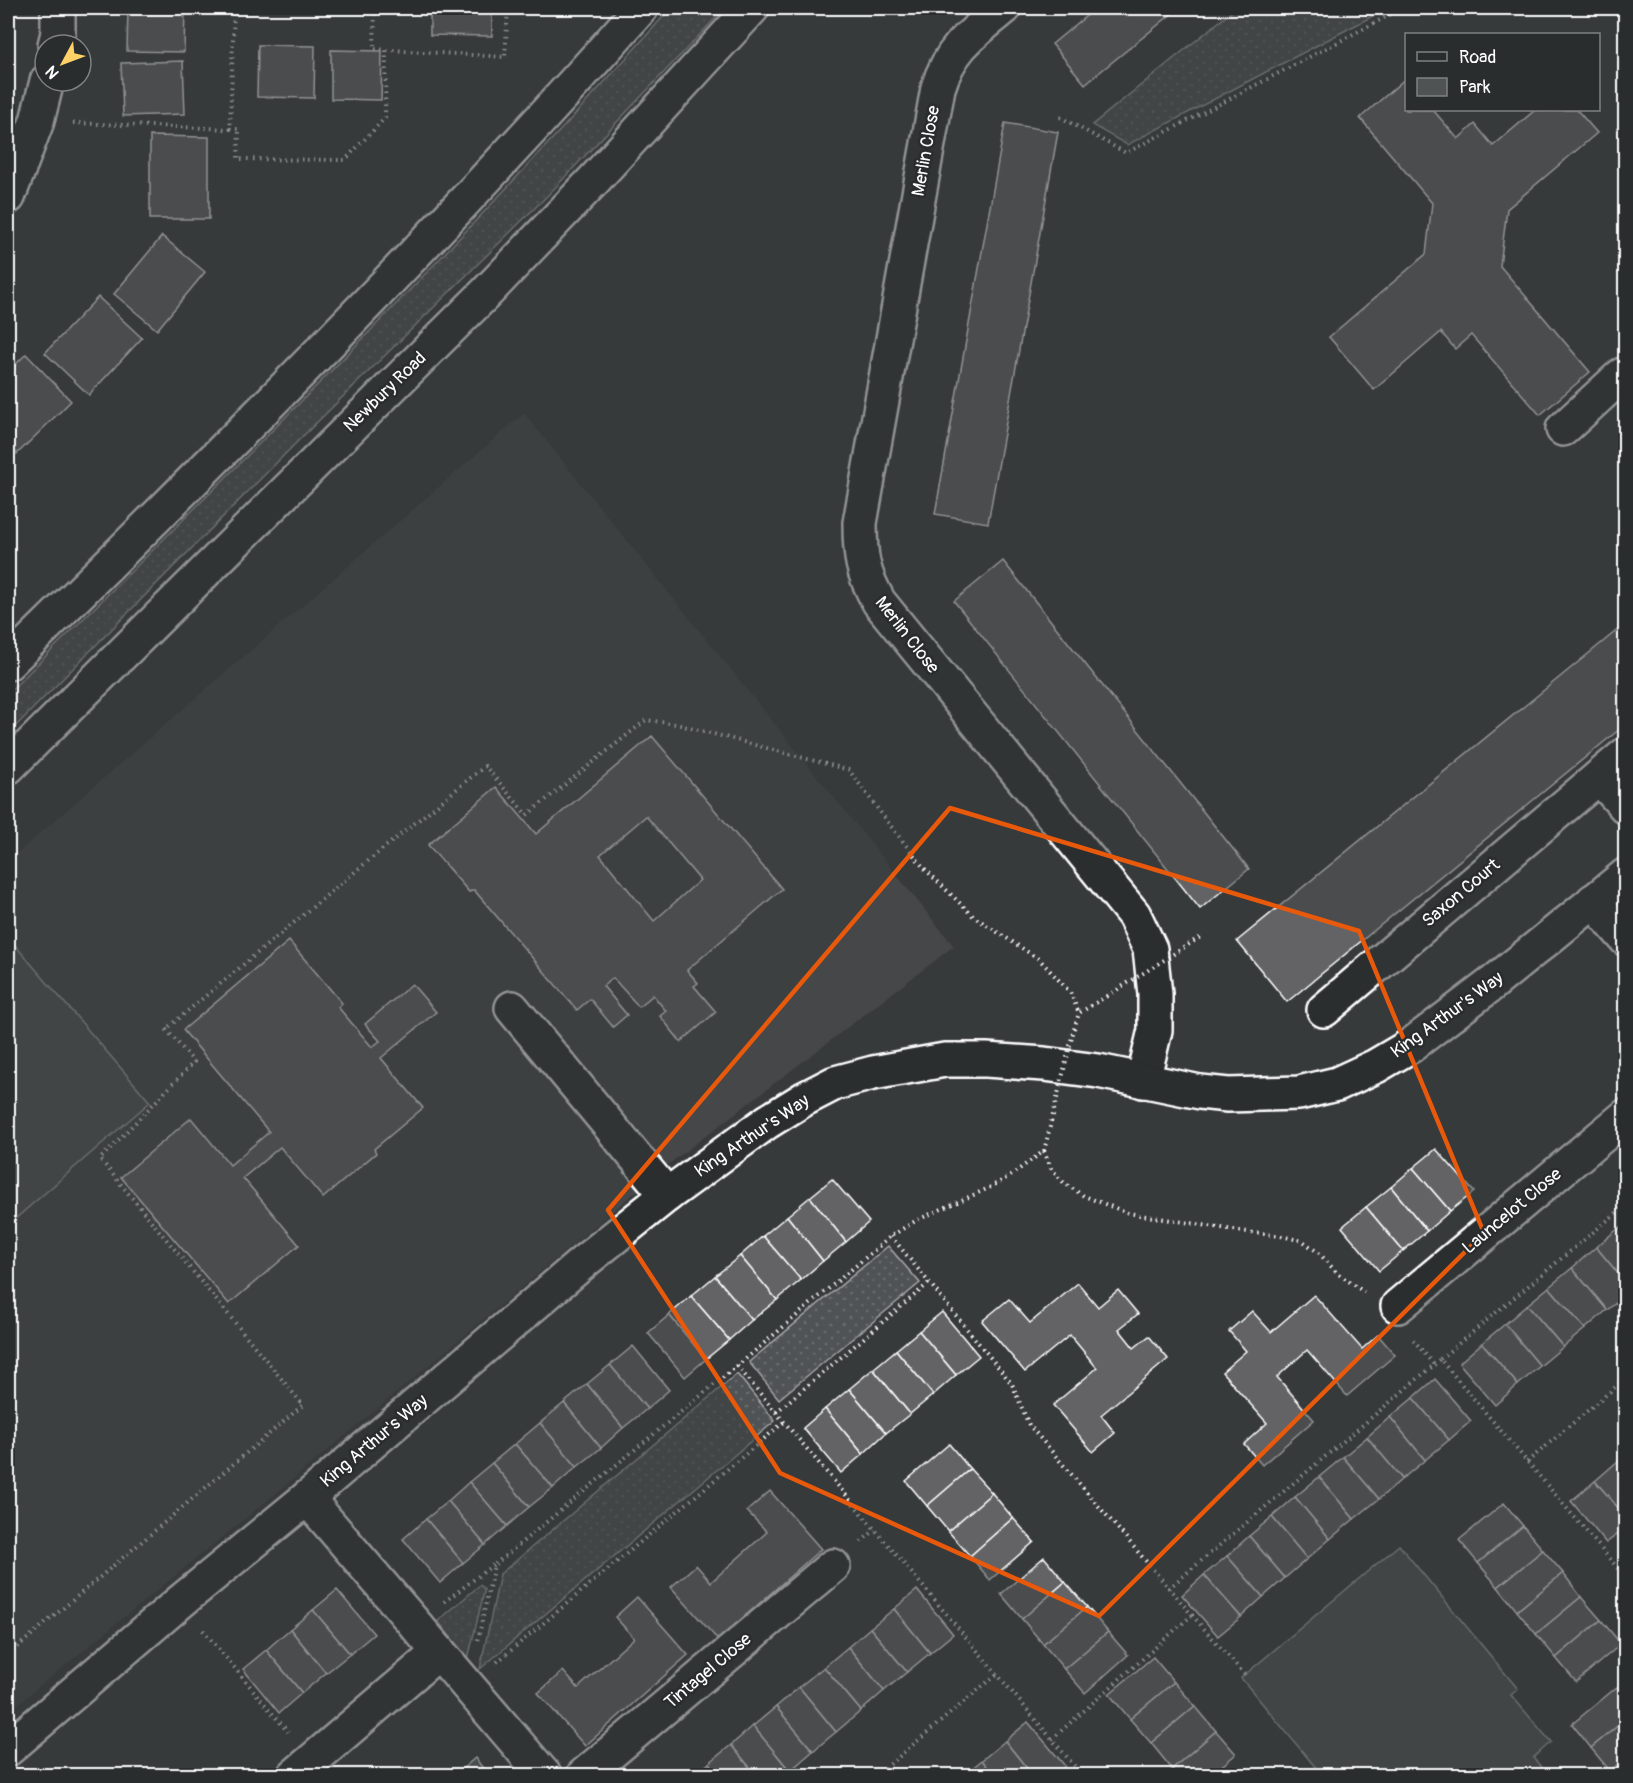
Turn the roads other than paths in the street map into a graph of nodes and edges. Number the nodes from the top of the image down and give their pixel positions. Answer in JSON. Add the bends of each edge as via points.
{"nodes":[{"id":1,"x":58,"y":8,"type":"edge"},
{"id":2,"x":641,"y":8,"type":"edge"},
{"id":3,"x":752,"y":8,"type":"edge"},
{"id":4,"x":1004,"y":8,"type":"edge"},
{"id":5,"x":58,"y":33,"type":"edge"},
{"id":6,"x":44,"y":93,"type":"edge"},
{"id":7,"x":8,"y":197,"type":"edge"},
{"id":8,"x":1626,"y":380,"type":"edge"},
{"id":9,"x":1563,"y":429,"type":"dead end"},
{"id":10,"x":8,"y":663,"type":"edge"},
{"id":11,"x":1626,"y":754,"type":"edge"},
{"id":12,"x":8,"y":767,"type":"edge"},
{"id":13,"x":1599,"y":777,"type":"junction"},
{"id":14,"x":1626,"y":807,"type":"edge"},
{"id":15,"x":1626,"y":875,"type":"edge"},
{"id":16,"x":1593,"y":901,"type":"junction"},
{"id":17,"x":1626,"y":939,"type":"edge"},
{"id":18,"x":512,"y":1008,"type":"dead end"},
{"id":19,"x":1324,"y":1010,"type":"dead end"},
{"id":20,"x":1143,"y":1081,"type":"junction"},
{"id":21,"x":1626,"y":1116,"type":"edge"},
{"id":22,"x":667,"y":1195,"type":"junction"},
{"id":23,"x":1395,"y":1309,"type":"road end"},
{"id":24,"x":308,"y":1498,"type":"junction"},
{"id":25,"x":833,"y":1566,"type":"dead end"},
{"id":26,"x":440,"y":1652,"type":"junction"},
{"id":27,"x":8,"y":1749,"type":"edge"},
{"id":28,"x":303,"y":1768,"type":"edge"},
{"id":29,"x":545,"y":1776,"type":"edge"},
{"id":30,"x":583,"y":1776,"type":"edge"}],
"edges":[{"from":1,"to":5,"type":"street"},
{"from":2,"to":10,"type":"street","via":[[477,188],[216,458]]},
{"from":3,"to":12,"type":"street","name":"Newbury Road","via":[[486,293]]},
{"from":4,"to":20,"type":"street","name":"Merlin Close","via":[[953,54],[938,88],[860,523],[862,566],[879,602],[1134,915],[1150,949],[1155,994],[1155,1030]]},
{"from":6,"to":7,"type":"street","via":[[38,122]]},
{"from":8,"to":9,"type":"street","via":[[1622,375]]},
{"from":11,"to":13,"type":"street","name":"Saxon Court"},
{"from":13,"to":14,"type":"street"},
{"from":13,"to":19,"type":"street","name":"Saxon Court"},
{"from":15,"to":16,"type":"street","name":"King Arthur's Way"},
{"from":16,"to":17,"type":"street"},
{"from":16,"to":20,"type":"street","name":"King Arthur's Way","via":[[1410,1046],[1337,1084],[1299,1093],[1228,1095]]},
{"from":18,"to":22,"type":"street"},
{"from":20,"to":22,"type":"street","name":"King Arthur's Way","via":[[1098,1071],[986,1060],[945,1060],[873,1073],[835,1083],[804,1099]]},
{"from":21,"to":23,"type":"street","name":"Launcelot Close"},
{"from":22,"to":24,"type":"street","name":"King Arthur's Way"},
{"from":24,"to":26,"type":"street"},
{"from":24,"to":27,"type":"street","name":"King Arthur's Way"},
{"from":25,"to":30,"type":"street","name":"Tintagel Close"},
{"from":26,"to":28,"type":"street"},
{"from":26,"to":29,"type":"street"}]}
